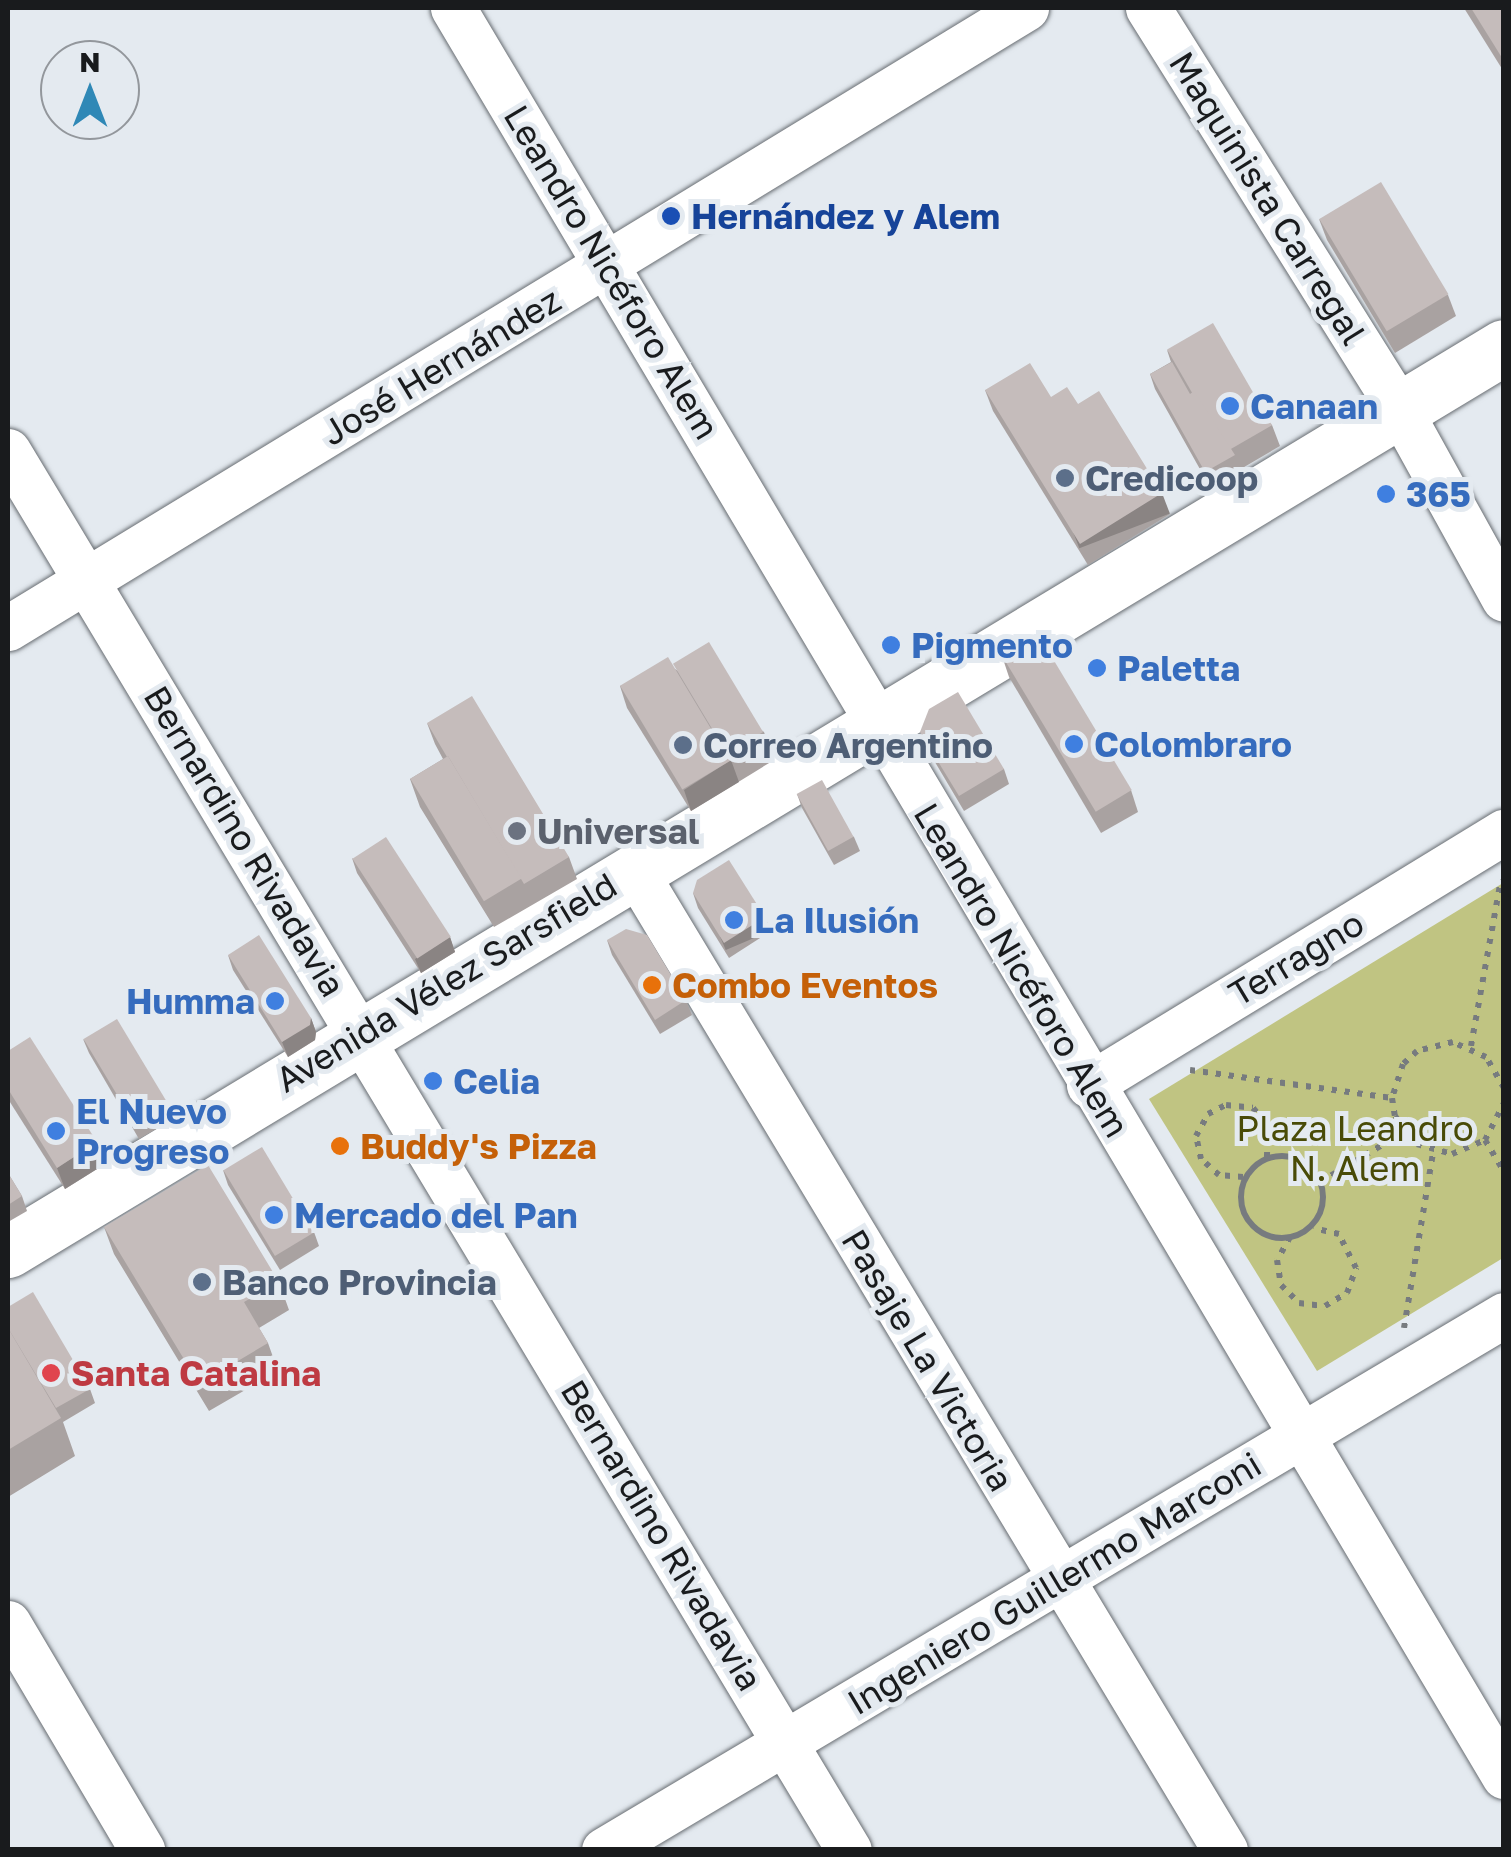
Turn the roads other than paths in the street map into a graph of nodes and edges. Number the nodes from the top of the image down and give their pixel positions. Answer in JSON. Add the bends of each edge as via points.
{"nodes":[{"id":1,"x":453,"y":8,"type":"edge"},
{"id":2,"x":1026,"y":8,"type":"edge"},
{"id":3,"x":1148,"y":8,"type":"edge"},
{"id":4,"x":610,"y":264,"type":"junction"},
{"id":5,"x":1504,"y":347,"type":"edge"},
{"id":6,"x":1398,"y":408,"type":"junction"},
{"id":7,"x":8,"y":451,"type":"edge"},
{"id":8,"x":88,"y":580,"type":"junction"},
{"id":9,"x":1504,"y":599,"type":"edge"},
{"id":10,"x":8,"y":628,"type":"edge"},
{"id":11,"x":876,"y":721,"type":"junction"},
{"id":12,"x":1504,"y":832,"type":"edge"},
{"id":13,"x":633,"y":868,"type":"junction"},
{"id":14,"x":362,"y":1034,"type":"junction"},
{"id":15,"x":1089,"y":1085,"type":"junction"},
{"id":16,"x":8,"y":1250,"type":"edge"},
{"id":17,"x":1504,"y":1315,"type":"edge"},
{"id":18,"x":1305,"y":1434,"type":"junction"},
{"id":19,"x":1060,"y":1580,"type":"junction"},
{"id":20,"x":8,"y":1623,"type":"edge"},
{"id":21,"x":786,"y":1742,"type":"junction"},
{"id":22,"x":1504,"y":1776,"type":"edge"},
{"id":23,"x":142,"y":1850,"type":"edge"},
{"id":24,"x":604,"y":1850,"type":"edge"},
{"id":25,"x":849,"y":1850,"type":"edge"},
{"id":26,"x":1225,"y":1850,"type":"edge"}],
"edges":[{"from":1,"to":4,"type":"street","name":"Leandro Nicéforo Alem"},
{"from":2,"to":4,"type":"street","name":"José Hernández"},
{"from":3,"to":6,"type":"street","name":"Maquinista Carregal"},
{"from":4,"to":8,"type":"street","name":"José Hernández"},
{"from":4,"to":11,"type":"street","name":"Leandro Nicéforo Alem"},
{"from":5,"to":6,"type":"main road","name":"Avenida Vélez Sarsfield"},
{"from":6,"to":9,"type":"street","name":"Maquinista Carregal"},
{"from":6,"to":11,"type":"main road","name":"Avenida Vélez Sarsfield"},
{"from":7,"to":8,"type":"street","name":"Bernardino Rivadavia"},
{"from":8,"to":10,"type":"street","name":"José Hernández"},
{"from":8,"to":14,"type":"street","name":"Bernardino Rivadavia"},
{"from":11,"to":13,"type":"main road","name":"Avenida Vélez Sarsfield"},
{"from":11,"to":15,"type":"street","name":"Leandro Nicéforo Alem"},
{"from":12,"to":15,"type":"street","name":"Terragno"},
{"from":13,"to":14,"type":"main road","name":"Avenida Vélez Sarsfield"},
{"from":13,"to":19,"type":"street","name":"Pasaje La Victoria"},
{"from":14,"to":16,"type":"main road","name":"Avenida Vélez Sarsfield"},
{"from":14,"to":21,"type":"street","name":"Bernardino Rivadavia"},
{"from":15,"to":18,"type":"street","name":"Leandro Nicéforo Alem"},
{"from":17,"to":18,"type":"street","name":"Ingeniero Guillermo Marconi"},
{"from":18,"to":19,"type":"street","name":"Ingeniero Guillermo Marconi"},
{"from":18,"to":22,"type":"street","name":"Leandro Nicéforo Alem"},
{"from":19,"to":21,"type":"street","name":"Ingeniero Guillermo Marconi"},
{"from":19,"to":26,"type":"street","name":"Pasaje La Victoria"},
{"from":20,"to":23,"type":"street"},
{"from":21,"to":24,"type":"street","name":"Ingeniero Guillermo Marconi"},
{"from":21,"to":25,"type":"street","name":"Bernardino Rivadavia"}]}
